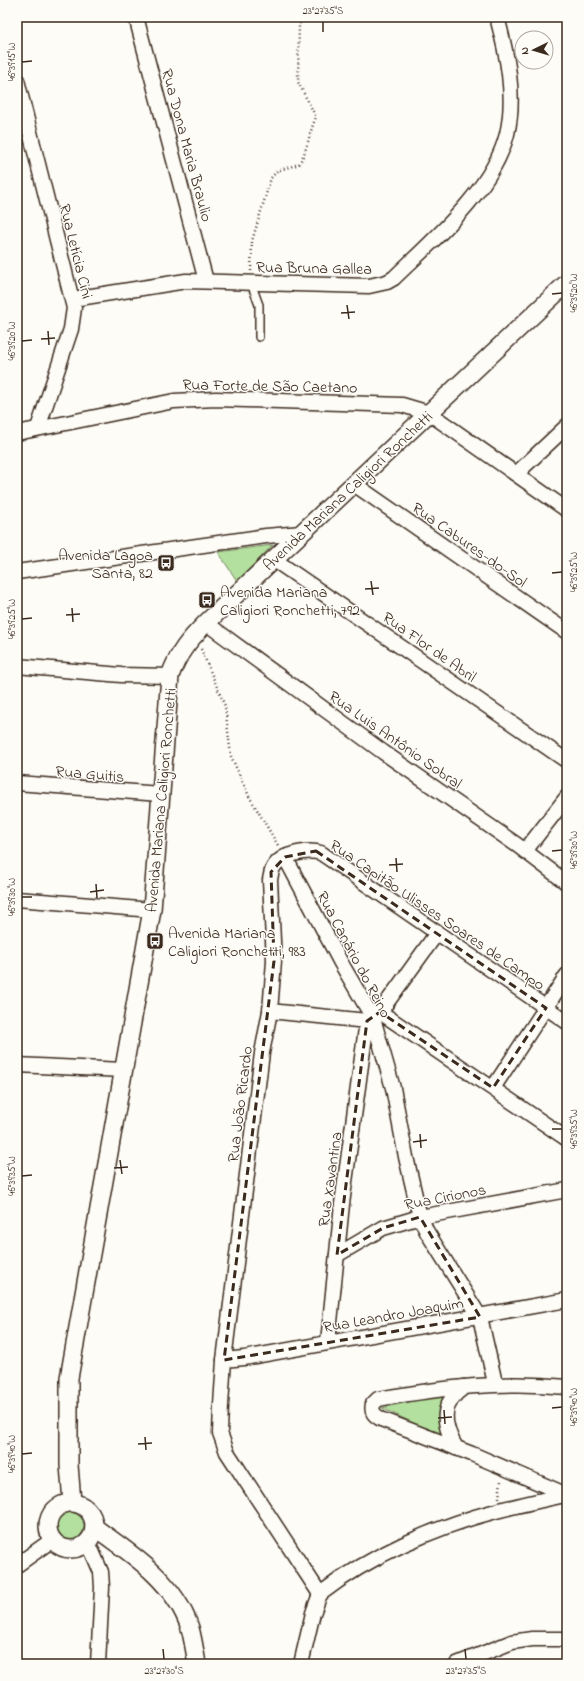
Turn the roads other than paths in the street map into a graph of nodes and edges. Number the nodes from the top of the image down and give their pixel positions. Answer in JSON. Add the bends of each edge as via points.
{"nodes":[{"id":1,"x":136,"y":17,"type":"edge"},
{"id":2,"x":497,"y":17,"type":"edge"},
{"id":3,"x":17,"y":80,"type":"edge"},
{"id":4,"x":206,"y":281,"type":"junction"},
{"id":5,"x":251,"y":283,"type":"junction"},
{"id":6,"x":567,"y":283,"type":"edge"},
{"id":7,"x":73,"y":299,"type":"junction"},
{"id":8,"x":259,"y":337,"type":"dead end"},
{"id":9,"x":429,"y":413,"type":"junction"},
{"id":10,"x":567,"y":426,"type":"edge"},
{"id":11,"x":38,"y":428,"type":"junction"},
{"id":12,"x":17,"y":433,"type":"edge"},
{"id":13,"x":516,"y":474,"type":"junction"},
{"id":14,"x":354,"y":484,"type":"junction"},
{"id":15,"x":567,"y":510,"type":"edge"},
{"id":16,"x":302,"y":533,"type":"junction"},
{"id":17,"x":273,"y":559,"type":"junction"},
{"id":18,"x":17,"y":572,"type":"edge"},
{"id":19,"x":200,"y":628,"type":"junction"},
{"id":20,"x":567,"y":632,"type":"edge"},
{"id":21,"x":17,"y":666,"type":"edge"},
{"id":22,"x":170,"y":676,"type":"junction"},
{"id":23,"x":567,"y":761,"type":"edge"},
{"id":24,"x":17,"y":783,"type":"edge"},
{"id":25,"x":160,"y":794,"type":"junction"},
{"id":26,"x":567,"y":797,"type":"edge"},
{"id":27,"x":525,"y":851,"type":"junction"},
{"id":28,"x":285,"y":857,"type":"junction"},
{"id":29,"x":567,"y":883,"type":"edge"},
{"id":30,"x":17,"y":899,"type":"edge"},
{"id":31,"x":152,"y":910,"type":"junction"},
{"id":32,"x":437,"y":933,"type":"junction"},
{"id":33,"x":567,"y":975,"type":"edge"},
{"id":34,"x":546,"y":1008,"type":"junction"},
{"id":35,"x":270,"y":1011,"type":"junction"},
{"id":36,"x":373,"y":1017,"type":"junction"},
{"id":37,"x":567,"y":1022,"type":"edge"},
{"id":38,"x":17,"y":1065,"type":"edge"},
{"id":39,"x":123,"y":1070,"type":"junction"},
{"id":40,"x":493,"y":1088,"type":"junction"},
{"id":41,"x":567,"y":1139,"type":"edge"},
{"id":42,"x":567,"y":1190,"type":"edge"},
{"id":43,"x":420,"y":1217,"type":"junction"},
{"id":44,"x":337,"y":1255,"type":"junction"},
{"id":45,"x":567,"y":1300,"type":"edge"},
{"id":46,"x":480,"y":1316,"type":"junction"},
{"id":47,"x":328,"y":1342,"type":"junction"},
{"id":48,"x":224,"y":1360,"type":"junction"},
{"id":49,"x":495,"y":1383,"type":"junction"},
{"id":50,"x":464,"y":1387,"type":"junction"},
{"id":51,"x":567,"y":1387,"type":"edge"},
{"id":52,"x":456,"y":1448,"type":"junction"},
{"id":53,"x":566,"y":1495,"type":"edge"},
{"id":54,"x":72,"y":1502,"type":"junction"},
{"id":55,"x":91,"y":1535,"type":"junction"},
{"id":56,"x":52,"y":1540,"type":"junction"},
{"id":57,"x":17,"y":1565,"type":"edge"},
{"id":58,"x":320,"y":1594,"type":"junction"},
{"id":59,"x":567,"y":1639,"type":"edge"},
{"id":60,"x":98,"y":1664,"type":"edge"},
{"id":61,"x":197,"y":1664,"type":"edge"},
{"id":62,"x":301,"y":1664,"type":"edge"},
{"id":63,"x":457,"y":1664,"type":"edge"}],
"edges":[{"from":1,"to":4,"type":"street","name":"Rua Dona Maria Braulio"},
{"from":2,"to":5,"type":"street","name":"Rua Bruna Gallea","via":[[510,85],[507,135],[481,186],[460,214],[387,282],[369,286]]},
{"from":3,"to":7,"type":"street","name":"Rua Letícia Cini"},
{"from":4,"to":5,"type":"street","name":"Rua Bruna Gallea"},
{"from":4,"to":7,"type":"street","name":"Rua Bruna Gallea","via":[[171,282]]},
{"from":5,"to":8,"type":"lane","via":[[259,305]]},
{"from":6,"to":9,"type":"street","name":"Avenida Mariana Caligiori Ronchetti"},
{"from":7,"to":11,"type":"street","name":"Rua Letícia Cini","via":[[71,329]]},
{"from":9,"to":11,"type":"street","name":"Rua Forte de São Caetano","via":[[402,404],[197,400],[159,404]]},
{"from":9,"to":13,"type":"street","name":"Rua Forte de São Caetano"},
{"from":9,"to":14,"type":"street","name":"Avenida Mariana Caligiori Ronchetti"},
{"from":10,"to":13,"type":"street"},
{"from":11,"to":12,"type":"street","name":"Rua Forte de São Caetano"},
{"from":13,"to":15,"type":"street","name":"Rua Forte de São Caetano"},
{"from":14,"to":16,"type":"street","name":"Avenida Mariana Caligiori Ronchetti"},
{"from":14,"to":20,"type":"street","name":"Rua Cabures-do-Sol"},
{"from":16,"to":17,"type":"street","name":"Avenida Mariana Caligiori Ronchetti"},
{"from":16,"to":18,"type":"street"},
{"from":17,"to":19,"type":"street","name":"Avenida Mariana Caligiori Ronchetti"},
{"from":17,"to":23,"type":"street","name":"Rua Flor de Abril"},
{"from":19,"to":22,"type":"street","name":"Avenida Mariana Caligiori Ronchetti","via":[[178,655]]},
{"from":19,"to":27,"type":"street","name":"Rua Luis Antônio Sobral"},
{"from":21,"to":22,"type":"street","via":[[121,675]]},
{"from":22,"to":25,"type":"street","name":"Avenida Mariana Caligiori Ronchetti"},
{"from":24,"to":25,"type":"street","name":"Rua Guitis"},
{"from":25,"to":31,"type":"street","name":"Avenida Mariana Caligiori Ronchetti"},
{"from":26,"to":27,"type":"street"},
{"from":27,"to":29,"type":"street","name":"Rua Luis Antônio Sobral"},
{"from":28,"to":32,"type":"street","name":"Rua Capitão Ulisses Soares de Campo","via":[[308,852],[321,853]]},
{"from":28,"to":35,"type":"street","name":"Rua João Ricardo","via":[[275,864],[270,880],[274,960]]},
{"from":28,"to":36,"type":"street","name":"Rua Canário do Reino","via":[[341,963]]},
{"from":30,"to":31,"type":"street"},
{"from":31,"to":39,"type":"street","name":"Avenida Mariana Caligiori Ronchetti"},
{"from":32,"to":34,"type":"street","name":"Rua Capitão Ulisses Soares de Campo"},
{"from":32,"to":36,"type":"street","name":"Rua Xavantina"},
{"from":33,"to":34,"type":"street"},
{"from":34,"to":37,"type":"street","name":"Rua Capitão Ulisses Soares de Campo"},
{"from":34,"to":40,"type":"street"},
{"from":35,"to":36,"type":"street"},
{"from":35,"to":48,"type":"street","name":"Rua João Ricardo","via":[[262,1053]]},
{"from":36,"to":40,"type":"street"},
{"from":36,"to":43,"type":"street","name":"Rua Canário do Reino","via":[[393,1088]]},
{"from":36,"to":44,"type":"street","name":"Rua Xavantina"},
{"from":38,"to":39,"type":"street"},
{"from":39,"to":54,"type":"street","name":"Avenida Mariana Caligiori Ronchetti","via":[[69,1378],[69,1465]]},
{"from":40,"to":41,"type":"street"},
{"from":42,"to":43,"type":"street","name":"Rua Cirionos"},
{"from":43,"to":44,"type":"street","name":"Rua Cirionos","via":[[383,1228]]},
{"from":43,"to":46,"type":"street","name":"Rua Canário do Reino"},
{"from":44,"to":47,"type":"street","name":"Rua Xavantina"},
{"from":45,"to":46,"type":"street","name":"Rua Leandro Joaquim"},
{"from":46,"to":47,"type":"street","name":"Rua Leandro Joaquim"},
{"from":46,"to":49,"type":"street","name":"Rua Canário do Reino"},
{"from":47,"to":48,"type":"street","name":"Rua Leandro Joaquim"},
{"from":48,"to":58,"type":"street","name":"Rua João Ricardo","via":[[220,1433],[227,1452]]},
{"from":49,"to":50,"type":"street"},
{"from":49,"to":51,"type":"street"},
{"from":50,"to":52,"type":"street","via":[[453,1395],[447,1406],[445,1418],[449,1435]]},
{"from":50,"to":52,"type":"street","via":[[378,1399],[372,1404],[374,1415],[381,1419]]},
{"from":52,"to":53,"type":"street"},
{"from":53,"to":58,"type":"street","via":[[498,1511],[418,1538],[343,1576]]},
{"from":54,"to":55,"type":"street","via":[[88,1510],[93,1518]]},
{"from":54,"to":56,"type":"street","via":[[58,1506],[49,1518],[48,1533]]},
{"from":55,"to":56,"type":"street","via":[[73,1549],[65,1549]]},
{"from":55,"to":60,"type":"street","via":[[101,1572],[102,1587]]},
{"from":55,"to":61,"type":"street","via":[[150,1570],[169,1590],[190,1628]]},
{"from":56,"to":57,"type":"street"},
{"from":58,"to":62,"type":"street"},
{"from":59,"to":63,"type":"street","via":[[512,1642]]}]}
